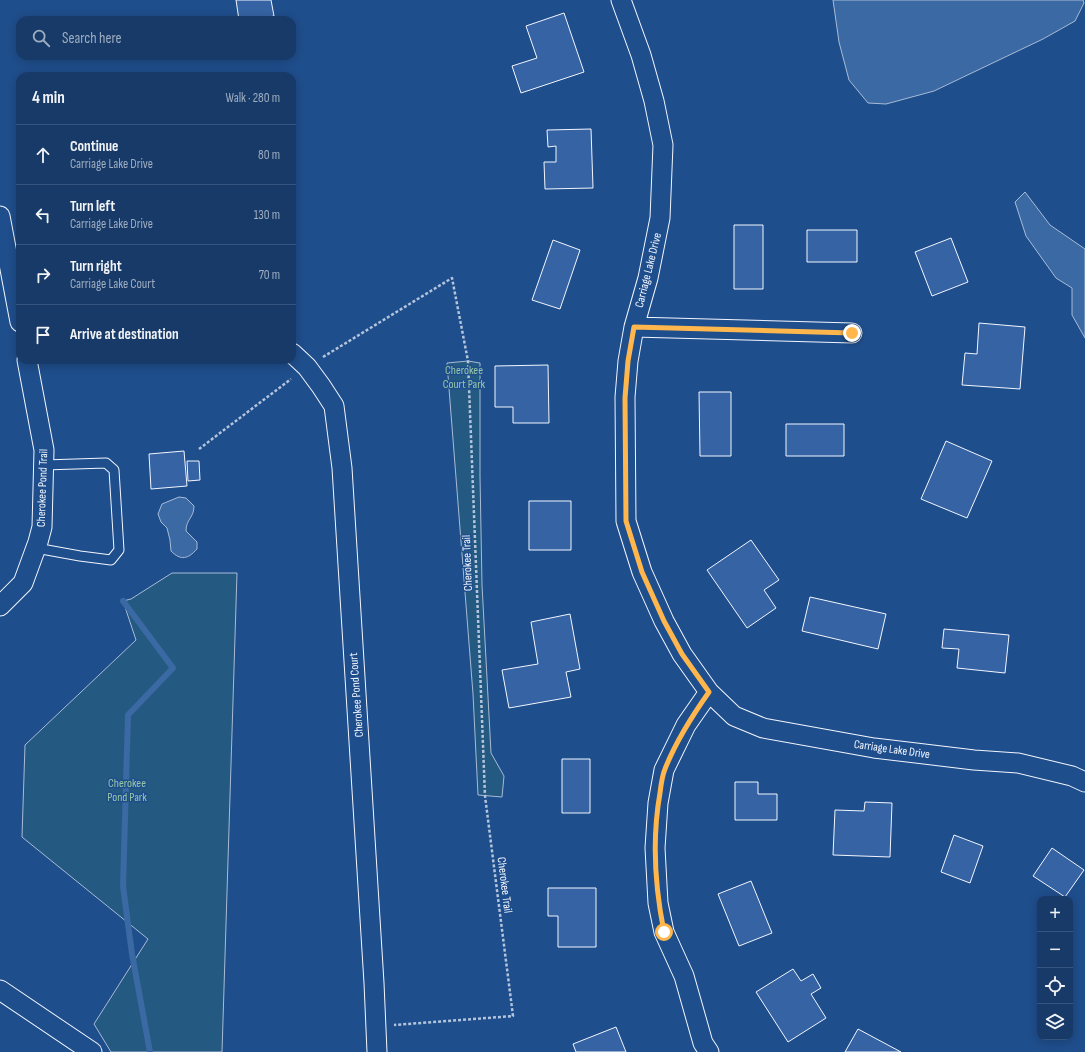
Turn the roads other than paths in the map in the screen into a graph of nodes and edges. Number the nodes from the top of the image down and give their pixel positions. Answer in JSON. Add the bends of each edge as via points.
{"nodes":[{"id":1,"x":621,"y":0,"type":"edge"},
{"id":2,"x":0,"y":216,"type":"edge"},
{"id":3,"x":16,"y":301,"type":"edge"},
{"id":4,"x":634,"y":327,"type":"junction"},
{"id":5,"x":852,"y":333,"type":"dead end"},
{"id":6,"x":296,"y":357,"type":"edge"},
{"id":7,"x":28,"y":364,"type":"edge"},
{"id":8,"x":44,"y":464,"type":"junction"},
{"id":9,"x":36,"y":548,"type":"junction"},
{"id":10,"x":0,"y":606,"type":"edge"},
{"id":11,"x":709,"y":692,"type":"junction"},
{"id":12,"x":1085,"y":782,"type":"edge"},
{"id":13,"x":0,"y":990,"type":"edge"},
{"id":14,"x":92,"y":1052,"type":"edge"},
{"id":15,"x":377,"y":1052,"type":"edge"},
{"id":16,"x":709,"y":1052,"type":"edge"}],
"edges":[{"from":1,"to":4,"type":"street","name":"Carriage Lake Drive","via":[[641,55],[663,145],[660,218],[648,278]]},
{"from":2,"to":3,"type":"street"},
{"from":4,"to":5,"type":"street"},
{"from":4,"to":11,"type":"street","name":"Carriage Lake Drive","via":[[625,398],[626,521],[642,572],[664,621],[682,654]]},
{"from":6,"to":15,"type":"street","name":"Cherokee Pond Court","via":[[307,367],[334,406],[342,468]]},
{"from":7,"to":8,"type":"street","name":"Cherokee Pond Trail","via":[[44,450]]},
{"from":8,"to":9,"type":"street","name":"Cherokee Pond Trail","via":[[42,527]]},
{"from":8,"to":9,"type":"lane","via":[[106,463],[114,470],[119,550],[111,560]]},
{"from":9,"to":10,"type":"street","name":"Cherokee Pond Trail","via":[[23,583]]},
{"from":11,"to":12,"type":"street","name":"Carriage Lake Drive","via":[[734,716],[763,728],[874,748],[1018,763],[1072,776]]},
{"from":11,"to":16,"type":"street","via":[[686,725],[664,770],[658,803],[655,848],[658,903],[664,932],[684,976]]},
{"from":13,"to":14,"type":"street"}]}
